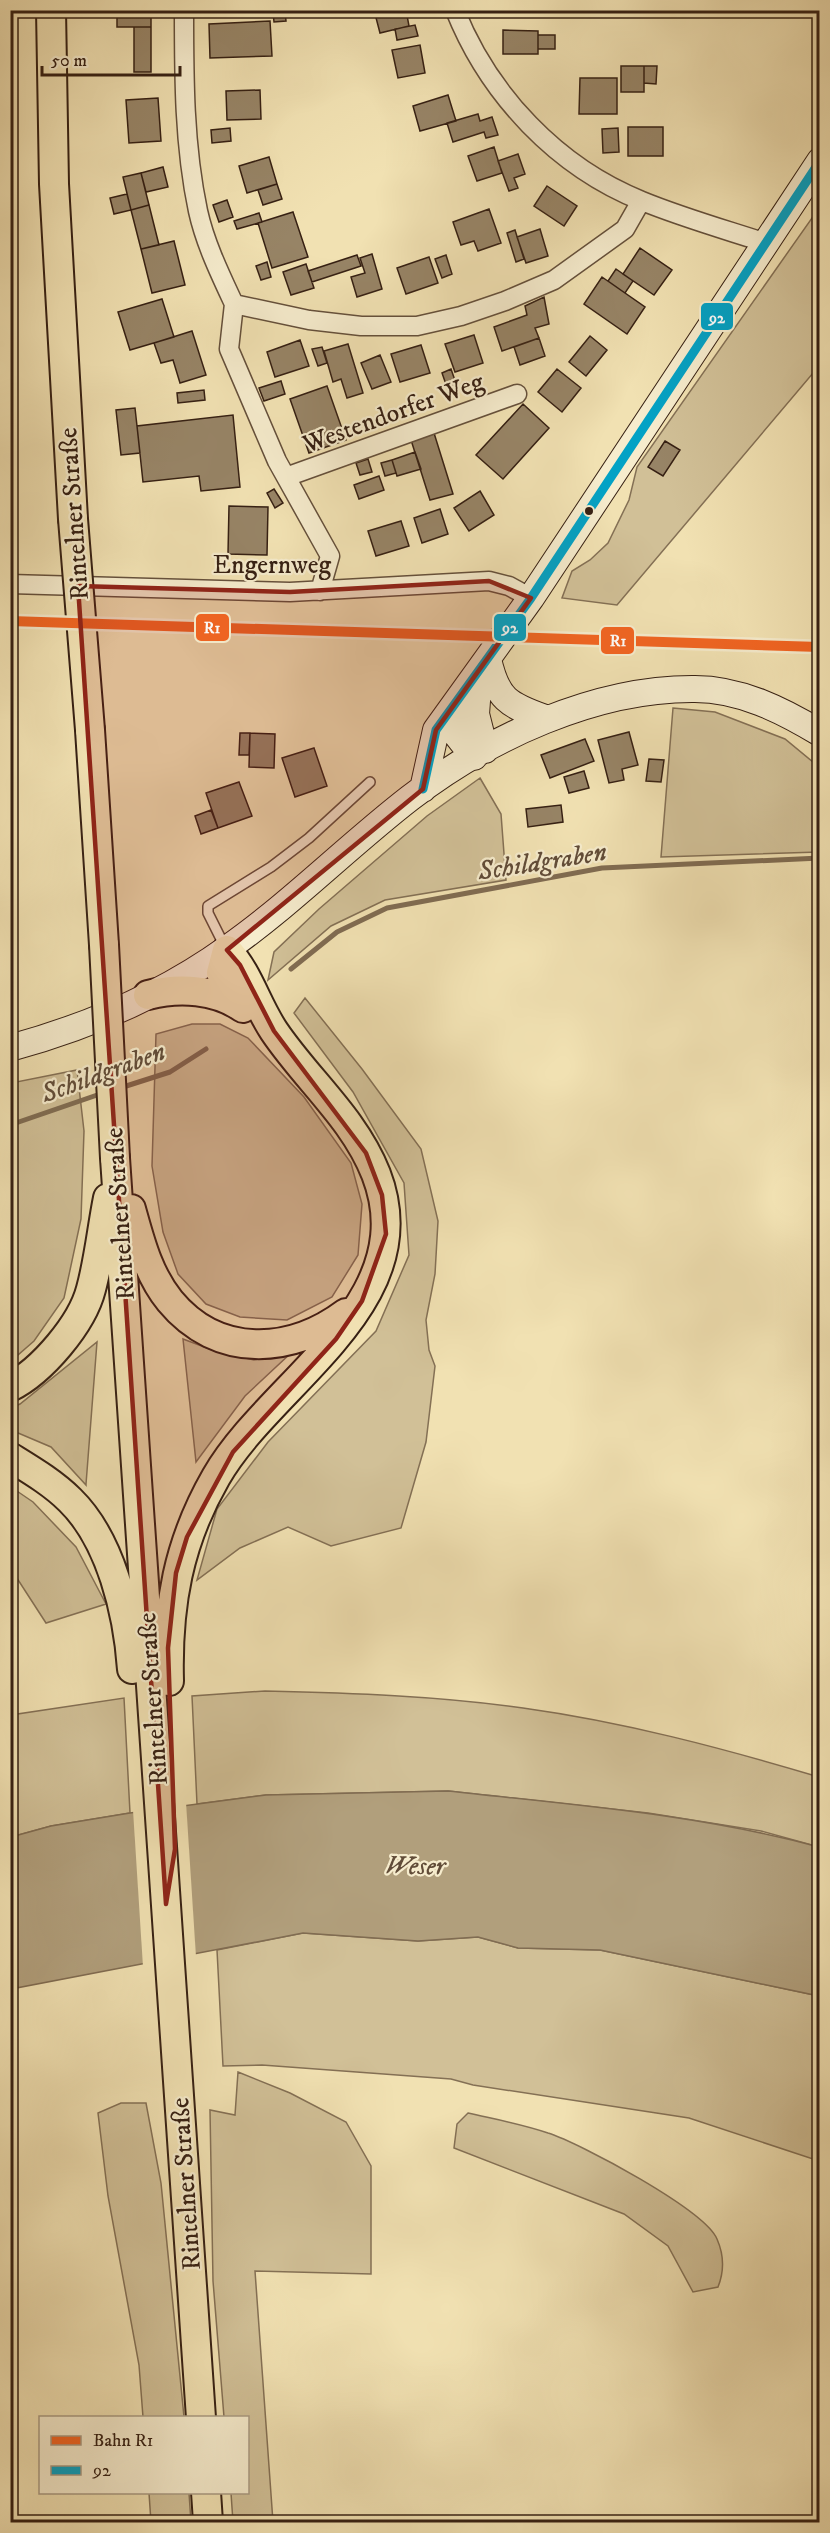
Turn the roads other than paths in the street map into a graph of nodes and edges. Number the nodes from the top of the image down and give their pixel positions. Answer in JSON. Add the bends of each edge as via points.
{"nodes":[{"id":1,"x":51,"y":10,"type":"edge"},
{"id":2,"x":184,"y":10,"type":"edge"},
{"id":3,"x":455,"y":10,"type":"edge"},
{"id":4,"x":819,"y":160,"type":"edge"},
{"id":5,"x":641,"y":201,"type":"junction"},
{"id":6,"x":764,"y":242,"type":"junction"},
{"id":7,"x":234,"y":304,"type":"junction"},
{"id":8,"x":517,"y":394,"type":"dead end"},
{"id":9,"x":286,"y":477,"type":"junction"},
{"id":10,"x":10,"y":584,"type":"edge"},
{"id":11,"x":320,"y":591,"type":"junction"},
{"id":12,"x":531,"y":598,"type":"junction"},
{"id":13,"x":484,"y":666,"type":"junction"},
{"id":14,"x":455,"y":704,"type":"junction"},
{"id":15,"x":545,"y":718,"type":"junction"},
{"id":16,"x":819,"y":733,"type":"edge"},
{"id":17,"x":480,"y":754,"type":"junction"},
{"id":18,"x":370,"y":782,"type":"dead end"},
{"id":19,"x":423,"y":789,"type":"junction"},
{"id":20,"x":226,"y":950,"type":"junction"},
{"id":21,"x":148,"y":995,"type":"junction"},
{"id":22,"x":235,"y":1002,"type":"junction"},
{"id":23,"x":274,"y":1031,"type":"junction"},
{"id":24,"x":10,"y":1048,"type":"edge"},
{"id":25,"x":115,"y":1158,"type":"junction"},
{"id":26,"x":362,"y":1301,"type":"junction"},
{"id":27,"x":10,"y":1387,"type":"edge"},
{"id":28,"x":10,"y":1457,"type":"edge"},
{"id":29,"x":147,"y":1604,"type":"junction"},
{"id":30,"x":166,"y":1904,"type":"junction"},
{"id":31,"x":201,"y":2416,"type":"edge"},
{"id":32,"x":206,"y":2494,"type":"edge"},
{"id":33,"x":208,"y":2523,"type":"edge"}],
"edges":[{"from":1,"to":25,"type":"main road","name":"Rintelner Straße","bridge":true,"via":[[54,184]]},
{"from":2,"to":7,"type":"street","via":[[188,154],[198,213]]},
{"from":3,"to":5,"type":"street","via":[[469,45],[492,82],[521,117],[553,147],[596,178]]},
{"from":4,"to":6,"type":"street"},
{"from":5,"to":6,"type":"street"},
{"from":5,"to":7,"type":"street","via":[[625,229],[554,280],[461,316],[417,326],[361,326]]},
{"from":6,"to":12,"type":"street"},
{"from":7,"to":9,"type":"street","name":"Westendorfer Weg","via":[[229,349]]},
{"from":8,"to":9,"type":"street","name":"Westendorfer Weg"},
{"from":9,"to":11,"type":"street","name":"Westendorfer Weg","via":[[330,556]]},
{"from":10,"to":11,"type":"street","name":"Engernweg"},
{"from":11,"to":12,"type":"street","name":"Engernweg","via":[[489,581]]},
{"from":12,"to":13,"type":"street"},
{"from":13,"to":14,"type":"street"},
{"from":13,"to":15,"type":"street","via":[[502,697],[513,707]]},
{"from":13,"to":17,"type":"street","via":[[476,714]]},
{"from":14,"to":17,"type":"street","via":[[456,734]]},
{"from":14,"to":19,"type":"street","via":[[436,730]]},
{"from":15,"to":16,"type":"street","via":[[650,692],[696,689],[770,704]]},
{"from":15,"to":17,"type":"street"},
{"from":17,"to":19,"type":"street"},
{"from":18,"to":20,"type":"lane","via":[[309,838],[208,906]]},
{"from":19,"to":20,"type":"street"},
{"from":20,"to":21,"type":"street"},
{"from":20,"to":22,"type":"main road","via":[[221,973]]},
{"from":20,"to":23,"type":"main road","via":[[240,964]]},
{"from":21,"to":22,"type":"main road","via":[[191,991]]},
{"from":21,"to":24,"type":"street","via":[[72,1028]]},
{"from":22,"to":23,"type":"main road"},
{"from":23,"to":26,"type":"main road","via":[[348,1123],[376,1176],[386,1234],[375,1275]]},
{"from":25,"to":26,"type":"main road","via":[[147,1263],[171,1302],[205,1331],[248,1346],[292,1342],[325,1329]]},
{"from":25,"to":27,"type":"main road","via":[[91,1292],[65,1339],[30,1377]]},
{"from":25,"to":29,"type":"main road","name":"Rintelner Straße"},
{"from":26,"to":29,"type":"main road","via":[[336,1339],[254,1425],[217,1476],[187,1537],[176,1573]]},
{"from":28,"to":29,"type":"main road","via":[[71,1500],[110,1567]]},
{"from":29,"to":30,"type":"main road","via":[[168,1648],[175,1849]]},
{"from":29,"to":30,"type":"main road","via":[[130,1648],[141,1801],[149,1853]]},
{"from":30,"to":31,"type":"main road","name":"Rintelner Straße"},
{"from":32,"to":33,"type":"main road"}]}
